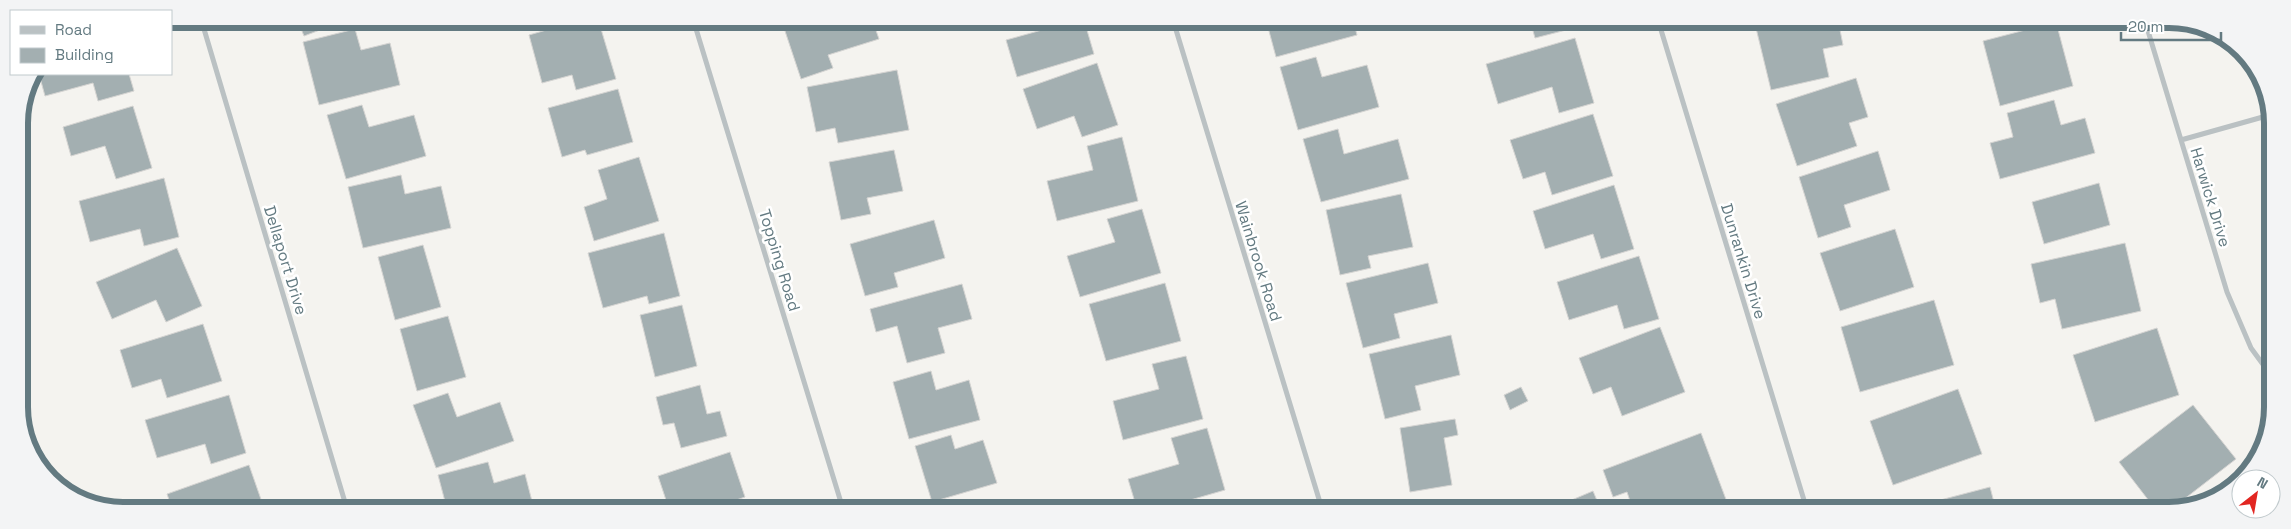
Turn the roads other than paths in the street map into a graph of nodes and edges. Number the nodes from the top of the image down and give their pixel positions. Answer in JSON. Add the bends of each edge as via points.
{"nodes":[{"id":1,"x":204,"y":28,"type":"edge"},
{"id":2,"x":696,"y":28,"type":"edge"},
{"id":3,"x":1175,"y":28,"type":"edge"},
{"id":4,"x":1660,"y":28,"type":"edge"},
{"id":5,"x":2147,"y":28,"type":"edge"},
{"id":6,"x":2263,"y":117,"type":"edge"},
{"id":7,"x":2181,"y":140,"type":"junction"},
{"id":8,"x":2264,"y":366,"type":"edge"},
{"id":9,"x":1320,"y":501,"type":"edge"},
{"id":10,"x":1804,"y":501,"type":"edge"},
{"id":11,"x":345,"y":502,"type":"edge"},
{"id":12,"x":841,"y":502,"type":"edge"}],
"edges":[{"from":1,"to":11,"type":"street","name":"Dellaport Drive"},
{"from":2,"to":12,"type":"street","name":"Topping Road"},
{"from":3,"to":9,"type":"street","name":"Wainbrook Road"},
{"from":4,"to":10,"type":"street","name":"Dunrankin Drive"},
{"from":5,"to":7,"type":"street","name":"Harwick Drive"},
{"from":6,"to":7,"type":"street"},
{"from":7,"to":8,"type":"street","name":"Harwick Drive","via":[[2227,292],[2251,348]]}]}
